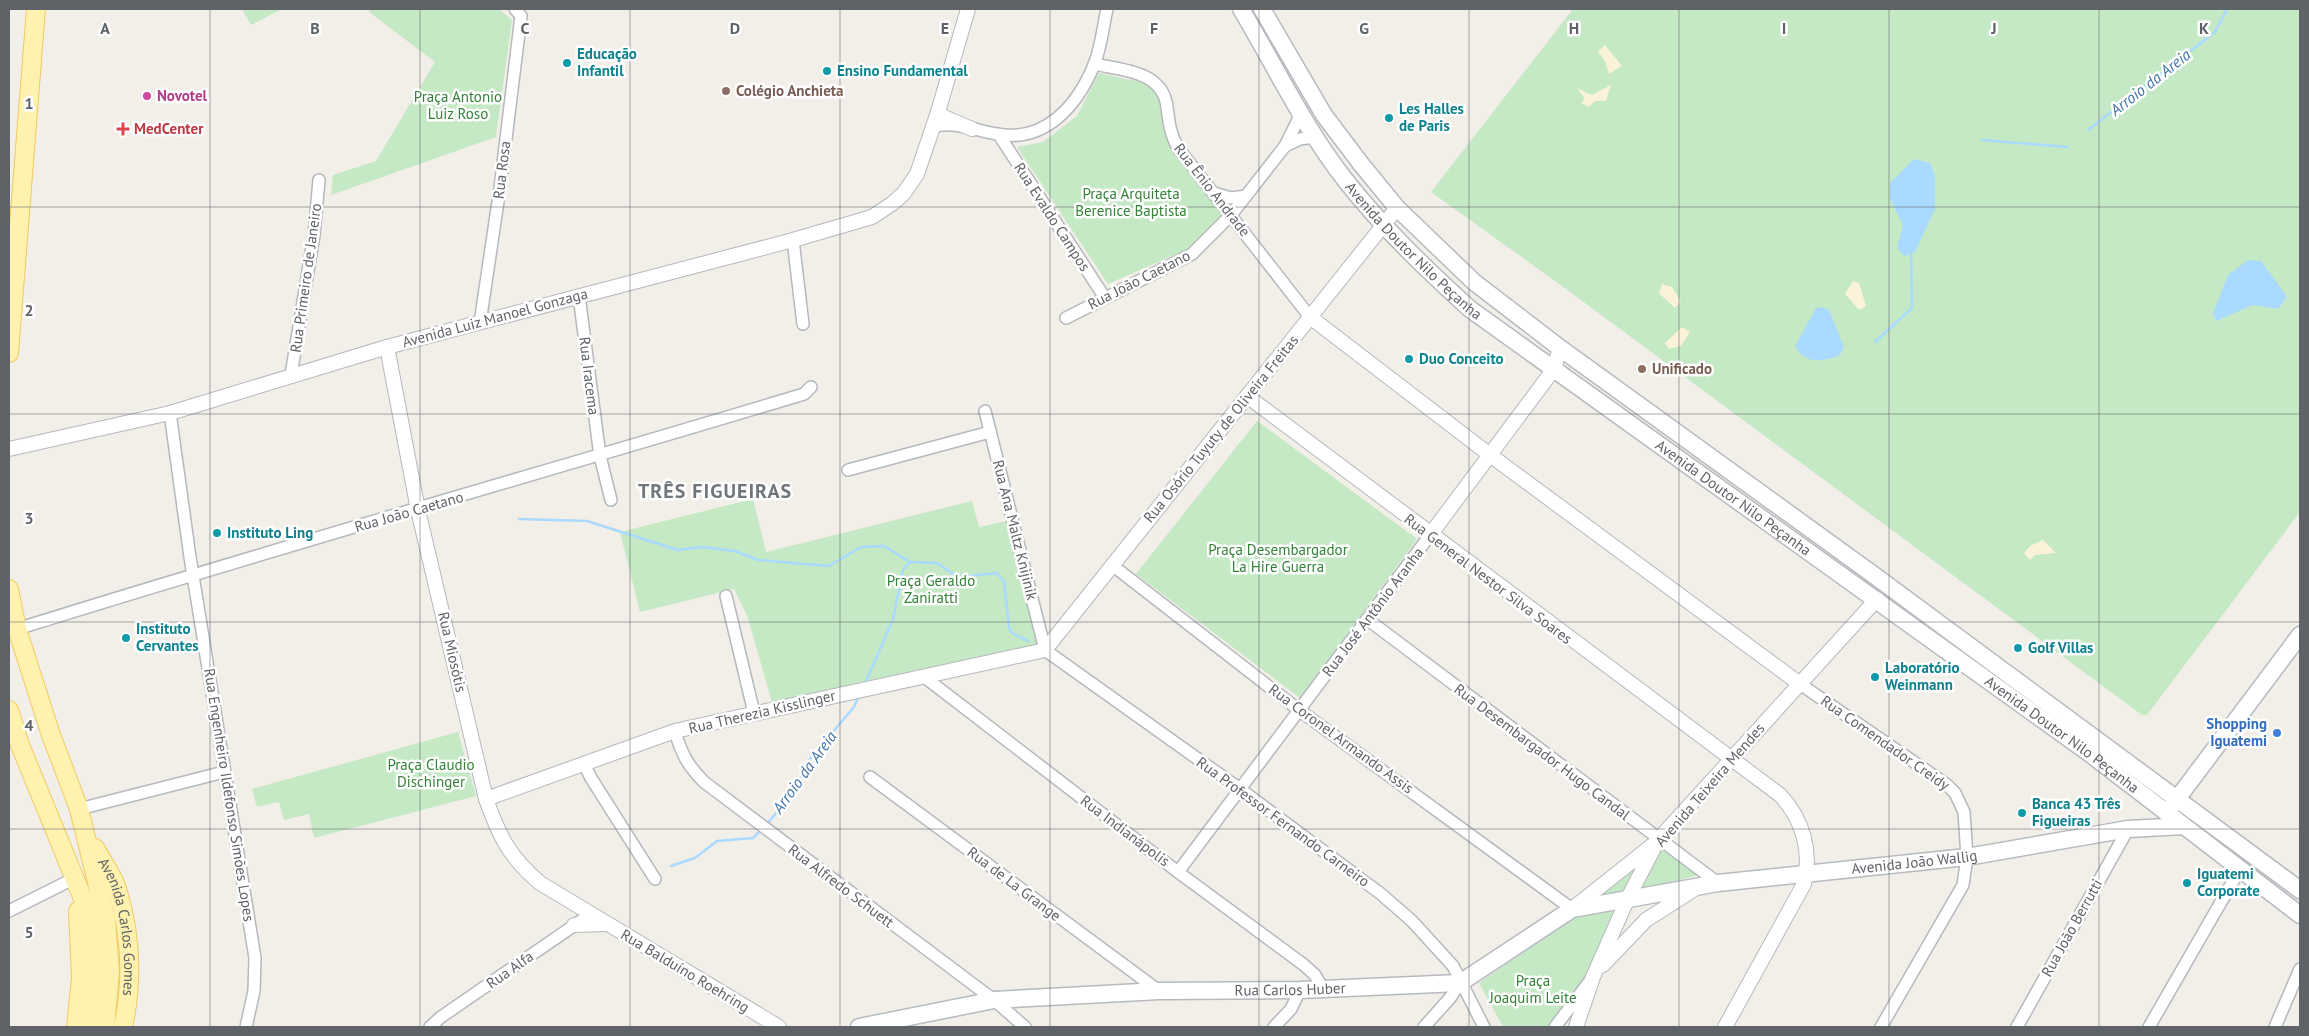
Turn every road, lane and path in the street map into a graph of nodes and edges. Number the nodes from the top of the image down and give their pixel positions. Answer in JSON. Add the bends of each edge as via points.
{"nodes":[{"id":1,"x":36,"y":9,"type":"edge"},
{"id":2,"x":968,"y":9,"type":"edge"},
{"id":3,"x":1107,"y":9,"type":"edge"},
{"id":4,"x":1242,"y":9,"type":"edge"},
{"id":5,"x":1262,"y":9,"type":"edge"},
{"id":6,"x":518,"y":13,"type":"edge"},
{"id":7,"x":1094,"y":64,"type":"junction"},
{"id":8,"x":1299,"y":108,"type":"junction"},
{"id":9,"x":938,"y":112,"type":"junction"},
{"id":10,"x":972,"y":129,"type":"junction"},
{"id":11,"x":931,"y":133,"type":"junction"},
{"id":12,"x":999,"y":135,"type":"junction"},
{"id":13,"x":1316,"y":137,"type":"junction"},
{"id":14,"x":1285,"y":146,"type":"junction"},
{"id":15,"x":319,"y":180,"type":"dead end"},
{"id":16,"x":1214,"y":193,"type":"junction"},
{"id":17,"x":1246,"y":196,"type":"junction"},
{"id":18,"x":1397,"y":208,"type":"junction"},
{"id":19,"x":1231,"y":215,"type":"junction"},
{"id":20,"x":1383,"y":224,"type":"junction"},
{"id":21,"x":793,"y":240,"type":"junction"},
{"id":22,"x":579,"y":296,"type":"junction"},
{"id":23,"x":1105,"y":298,"type":"junction"},
{"id":24,"x":1310,"y":317,"type":"junction"},
{"id":25,"x":1066,"y":318,"type":"dead end"},
{"id":26,"x":480,"y":323,"type":"junction"},
{"id":27,"x":803,"y":324,"type":"dead end"},
{"id":28,"x":387,"y":347,"type":"junction"},
{"id":29,"x":1560,"y":348,"type":"junction"},
{"id":30,"x":9,"y":353,"type":"edge"},
{"id":31,"x":1554,"y":369,"type":"junction"},
{"id":32,"x":291,"y":374,"type":"junction"},
{"id":33,"x":811,"y":387,"type":"dead end"},
{"id":34,"x":1247,"y":396,"type":"junction"},
{"id":35,"x":985,"y":410,"type":"dead end"},
{"id":36,"x":170,"y":413,"type":"junction"},
{"id":37,"x":990,"y":432,"type":"junction"},
{"id":38,"x":9,"y":449,"type":"edge"},
{"id":39,"x":1490,"y":455,"type":"junction"},
{"id":40,"x":600,"y":456,"type":"junction"},
{"id":41,"x":848,"y":470,"type":"dead end"},
{"id":42,"x":611,"y":500,"type":"dead end"},
{"id":43,"x":418,"y":510,"type":"junction"},
{"id":44,"x":1430,"y":536,"type":"junction"},
{"id":45,"x":1112,"y":565,"type":"junction"},
{"id":46,"x":194,"y":573,"type":"junction"},
{"id":47,"x":9,"y":589,"type":"edge"},
{"id":48,"x":726,"y":596,"type":"dead end"},
{"id":49,"x":1877,"y":599,"type":"junction"},
{"id":50,"x":1907,"y":601,"type":"junction"},
{"id":51,"x":1367,"y":619,"type":"junction"},
{"id":52,"x":13,"y":634,"type":"edge"},
{"id":53,"x":2300,"y":635,"type":"edge"},
{"id":54,"x":1045,"y":650,"type":"junction"},
{"id":55,"x":923,"y":676,"type":"junction"},
{"id":56,"x":1800,"y":684,"type":"junction"},
{"id":57,"x":9,"y":710,"type":"edge"},
{"id":58,"x":1299,"y":710,"type":"junction"},
{"id":59,"x":754,"y":713,"type":"junction"},
{"id":60,"x":675,"y":732,"type":"junction"},
{"id":61,"x":1731,"y":760,"type":"junction"},
{"id":62,"x":584,"y":764,"type":"junction"},
{"id":63,"x":224,"y":772,"type":"junction"},
{"id":64,"x":2195,"y":774,"type":"junction"},
{"id":65,"x":870,"y":777,"type":"dead end"},
{"id":66,"x":2156,"y":783,"type":"junction"},
{"id":67,"x":1240,"y":789,"type":"junction"},
{"id":68,"x":2177,"y":798,"type":"junction"},
{"id":69,"x":486,"y":800,"type":"junction"},
{"id":70,"x":2161,"y":808,"type":"junction"},
{"id":71,"x":79,"y":809,"type":"junction"},
{"id":72,"x":2199,"y":814,"type":"junction"},
{"id":73,"x":2134,"y":826,"type":"junction"},
{"id":74,"x":2184,"y":826,"type":"junction"},
{"id":75,"x":86,"y":832,"type":"junction"},
{"id":76,"x":2201,"y":839,"type":"junction"},
{"id":77,"x":1658,"y":840,"type":"junction"},
{"id":78,"x":1967,"y":857,"type":"junction"},
{"id":79,"x":2240,"y":869,"type":"junction"},
{"id":80,"x":1178,"y":872,"type":"junction"},
{"id":81,"x":1807,"y":873,"type":"junction"},
{"id":82,"x":75,"y":878,"type":"junction"},
{"id":83,"x":654,"y":879,"type":"dead end"},
{"id":84,"x":1718,"y":884,"type":"junction"},
{"id":85,"x":1700,"y":886,"type":"junction"},
{"id":86,"x":2300,"y":890,"type":"edge"},
{"id":87,"x":1628,"y":898,"type":"junction"},
{"id":88,"x":1572,"y":909,"type":"junction"},
{"id":89,"x":9,"y":911,"type":"edge"},
{"id":90,"x":591,"y":914,"type":"junction"},
{"id":91,"x":2300,"y":915,"type":"edge"},
{"id":92,"x":607,"y":924,"type":"junction"},
{"id":93,"x":574,"y":925,"type":"junction"},
{"id":94,"x":2300,"y":969,"type":"edge"},
{"id":95,"x":1593,"y":977,"type":"junction"},
{"id":96,"x":1460,"y":983,"type":"junction"},
{"id":97,"x":1323,"y":989,"type":"junction"},
{"id":98,"x":1300,"y":990,"type":"junction"},
{"id":99,"x":1159,"y":991,"type":"junction"},
{"id":100,"x":994,"y":1000,"type":"junction"},
{"id":101,"x":76,"y":1027,"type":"edge"},
{"id":102,"x":92,"y":1027,"type":"edge"},
{"id":103,"x":104,"y":1027,"type":"edge"},
{"id":104,"x":124,"y":1027,"type":"edge"},
{"id":105,"x":246,"y":1027,"type":"edge"},
{"id":106,"x":430,"y":1027,"type":"edge"},
{"id":107,"x":779,"y":1027,"type":"edge"},
{"id":108,"x":859,"y":1027,"type":"edge"},
{"id":109,"x":1025,"y":1027,"type":"edge"},
{"id":110,"x":1274,"y":1027,"type":"edge"},
{"id":111,"x":1424,"y":1027,"type":"edge"},
{"id":112,"x":1484,"y":1027,"type":"edge"},
{"id":113,"x":1555,"y":1027,"type":"edge"},
{"id":114,"x":1576,"y":1027,"type":"edge"},
{"id":115,"x":1725,"y":1027,"type":"edge"},
{"id":116,"x":1881,"y":1027,"type":"edge"},
{"id":117,"x":2017,"y":1027,"type":"edge"},
{"id":118,"x":2149,"y":1027,"type":"edge"},
{"id":119,"x":2276,"y":1027,"type":"edge"}],
"edges":[{"from":1,"to":30,"type":"main road"},
{"from":2,"to":9,"type":"street","name":"Avenida Luiz Manoel Gonzaga"},
{"from":3,"to":7,"type":"street"},
{"from":4,"to":8,"type":"main road","name":"Avenida Doutor Nilo Peçanha"},
{"from":5,"to":18,"type":"main road","name":"Avenida Doutor Nilo Peçanha","via":[[1324,115]]},
{"from":6,"to":26,"type":"street","name":"Rua Rosa","via":[[500,188]]},
{"from":7,"to":12,"type":"street","via":[[1074,102],[1046,127],[1024,136]]},
{"from":7,"to":16,"type":"street","name":"Rua Ênio Andrade","via":[[1143,74],[1157,85],[1166,98],[1173,140]]},
{"from":8,"to":13,"type":"main road","name":"Avenida Doutor Nilo Peçanha"},
{"from":8,"to":14,"type":"street","name":"Rua João Caetano","via":[[1298,120]]},
{"from":9,"to":10,"type":"street"},
{"from":9,"to":11,"type":"street","name":"Avenida Luiz Manoel Gonzaga"},
{"from":10,"to":11,"type":"street","via":[[944,124]]},
{"from":10,"to":12,"type":"street"},
{"from":11,"to":21,"type":"street","name":"Avenida Luiz Manoel Gonzaga","via":[[917,174],[893,203],[872,217]]},
{"from":12,"to":23,"type":"street","name":"Rua Evaldo Campos"},
{"from":13,"to":14,"type":"street","via":[[1300,139]]},
{"from":13,"to":20,"type":"main road","name":"Avenida Doutor Nilo Peçanha","via":[[1345,180]]},
{"from":14,"to":17,"type":"street","name":"Rua João Caetano"},
{"from":15,"to":32,"type":"street","name":"Rua Primeiro de Janeiro","via":[[314,235]]},
{"from":16,"to":17,"type":"street","via":[[1232,198]]},
{"from":16,"to":19,"type":"street","name":"Rua Ênio Andrade"},
{"from":17,"to":19,"type":"street","name":"Rua João Caetano"},
{"from":18,"to":20,"type":"street","name":"Rua Osório Tuyuty de Oliveira Freitas"},
{"from":18,"to":29,"type":"main road","name":"Avenida Doutor Nilo Peçanha","via":[[1474,282]]},
{"from":19,"to":23,"type":"street","name":"Rua João Caetano","via":[[1192,254]]},
{"from":19,"to":24,"type":"street","name":"Rua Ênio Andrade"},
{"from":20,"to":24,"type":"street","name":"Rua Osório Tuyuty de Oliveira Freitas"},
{"from":20,"to":31,"type":"main road","name":"Avenida Doutor Nilo Peçanha","via":[[1470,309]]},
{"from":21,"to":22,"type":"street","name":"Avenida Luiz Manoel Gonzaga"},
{"from":21,"to":27,"type":"street"},
{"from":22,"to":26,"type":"street","name":"Avenida Luiz Manoel Gonzaga"},
{"from":22,"to":40,"type":"street","name":"Rua Iracema"},
{"from":23,"to":25,"type":"street","name":"Rua João Caetano"},
{"from":24,"to":34,"type":"street","name":"Rua Osório Tuyuty de Oliveira Freitas"},
{"from":24,"to":39,"type":"street"},
{"from":26,"to":28,"type":"street","name":"Avenida Luiz Manoel Gonzaga"},
{"from":28,"to":32,"type":"street","name":"Avenida Luiz Manoel Gonzaga"},
{"from":28,"to":43,"type":"street","name":"Rua Miosótis"},
{"from":29,"to":31,"type":"street","name":"Rua José Antônio Aranha"},
{"from":29,"to":50,"type":"main road","name":"Avenida Doutor Nilo Peçanha"},
{"from":31,"to":39,"type":"street","name":"Rua José Antônio Aranha"},
{"from":31,"to":49,"type":"main road","name":"Avenida Doutor Nilo Peçanha"},
{"from":32,"to":36,"type":"street","name":"Avenida Luiz Manoel Gonzaga"},
{"from":33,"to":40,"type":"street","name":"Rua João Caetano","via":[[804,394]]},
{"from":34,"to":44,"type":"street","name":"Rua General Nestor Silva Soares"},
{"from":34,"to":45,"type":"street","name":"Rua Osório Tuyuty de Oliveira Freitas"},
{"from":35,"to":37,"type":"street","name":"Rua Ana Maltz Knijinik"},
{"from":36,"to":38,"type":"street","name":"Avenida Luiz Manoel Gonzaga"},
{"from":36,"to":46,"type":"street","name":"Rua Engenheiro Ildefonso Simões Lopes"},
{"from":37,"to":41,"type":"street"},
{"from":37,"to":54,"type":"street","name":"Rua Ana Maltz Knijinik"},
{"from":39,"to":44,"type":"street","name":"Rua José Antônio Aranha"},
{"from":39,"to":56,"type":"street"},
{"from":40,"to":42,"type":"street","name":"Rua Iracema"},
{"from":40,"to":43,"type":"street","name":"Rua João Caetano"},
{"from":43,"to":46,"type":"street","name":"Rua João Caetano"},
{"from":43,"to":69,"type":"street","name":"Rua Miosótis"},
{"from":44,"to":51,"type":"street","name":"Rua José Antônio Aranha"},
{"from":44,"to":61,"type":"street","name":"Rua General Nestor Silva Soares"},
{"from":45,"to":54,"type":"street","name":"Rua Osório Tuyuty de Oliveira Freitas"},
{"from":45,"to":58,"type":"street","name":"Rua Coronel Armando Assis"},
{"from":46,"to":52,"type":"street","name":"Rua João Caetano"},
{"from":46,"to":63,"type":"street","name":"Rua Engenheiro Ildefonso Simões Lopes"},
{"from":47,"to":52,"type":"main road","name":"Avenida Carlos Gomes"},
{"from":48,"to":59,"type":"street"},
{"from":49,"to":50,"type":"main road","via":[[1892,597]]},
{"from":49,"to":56,"type":"street","name":"Avenida Teixeira Mendes"},
{"from":49,"to":70,"type":"main road","name":"Avenida Doutor Nilo Peçanha"},
{"from":50,"to":66,"type":"main road","name":"Avenida Doutor Nilo Peçanha"},
{"from":51,"to":58,"type":"street","name":"Rua José Antônio Aranha"},
{"from":51,"to":77,"type":"street","name":"Rua Desembargador Hugo Candal"},
{"from":52,"to":71,"type":"main road","name":"Avenida Carlos Gomes"},
{"from":53,"to":64,"type":"main road"},
{"from":54,"to":55,"type":"street","name":"Rua Therezia Kisslinger"},
{"from":54,"to":67,"type":"street","name":"Rua Professor Fernando Carneiro"},
{"from":55,"to":59,"type":"street","name":"Rua Therezia Kisslinger"},
{"from":55,"to":80,"type":"street","name":"Rua Indianápolis"},
{"from":56,"to":61,"type":"street","name":"Avenida Teixeira Mendes"},
{"from":56,"to":78,"type":"street","name":"Rua Comendador Creidy","via":[[1955,793],[1964,812]]},
{"from":57,"to":82,"type":"main road","name":"Avenida Carlos Gomes","via":[[20,745]]},
{"from":58,"to":67,"type":"street","name":"Rua José Antônio Aranha"},
{"from":58,"to":88,"type":"street","name":"Rua Coronel Armando Assis"},
{"from":59,"to":60,"type":"street","name":"Rua Therezia Kisslinger"},
{"from":60,"to":62,"type":"street","name":"Rua Therezia Kisslinger"},
{"from":60,"to":100,"type":"street","name":"Rua Alfredo Schuett","via":[[689,768],[704,782]]},
{"from":61,"to":77,"type":"street","name":"Avenida Teixeira Mendes"},
{"from":61,"to":81,"type":"street","name":"Rua General Nestor Silva Soares","via":[[1793,808],[1803,838]]},
{"from":62,"to":69,"type":"street","name":"Rua Therezia Kisslinger"},
{"from":62,"to":83,"type":"street"},
{"from":63,"to":71,"type":"street"},
{"from":63,"to":105,"type":"street","name":"Rua Engenheiro Ildefonso Simões Lopes","via":[[255,958],[254,991]]},
{"from":64,"to":66,"type":"main road"},
{"from":64,"to":68,"type":"main road"},
{"from":64,"to":72,"type":"main road"},
{"from":65,"to":99,"type":"street","name":"Rua de La Grange"},
{"from":66,"to":68,"type":"main road","name":"Avenida Doutor Nilo Peçanha"},
{"from":67,"to":80,"type":"street","name":"Rua José Antônio Aranha"},
{"from":67,"to":96,"type":"street","name":"Rua Professor Fernando Carneiro","via":[[1381,894],[1412,921],[1453,966]]},
{"from":68,"to":70,"type":"main road"},
{"from":68,"to":72,"type":"main road","name":"Avenida Doutor Nilo Peçanha"},
{"from":69,"to":90,"type":"street","name":"Rua Miosótis","via":[[493,820],[516,861],[540,883]]},
{"from":70,"to":73,"type":"main road"},
{"from":70,"to":74,"type":"main road","name":"Avenida Doutor Nilo Peçanha"},
{"from":71,"to":75,"type":"main road","name":"Avenida Carlos Gomes"},
{"from":72,"to":76,"type":"main road"},
{"from":72,"to":86,"type":"main road","name":"Avenida Doutor Nilo Peçanha"},
{"from":73,"to":74,"type":"main road","name":"Avenida João Wallig"},
{"from":73,"to":78,"type":"main road","name":"Avenida João Wallig"},
{"from":73,"to":117,"type":"street","name":"Rua João Berrutti"},
{"from":74,"to":76,"type":"main road","name":"Avenida Doutor Nilo Peçanha"},
{"from":75,"to":103,"type":"main road","name":"Avenida Carlos Gomes","via":[[106,920],[110,972]]},
{"from":75,"to":104,"type":"main road","name":"Avenida Carlos Gomes","via":[[117,887],[127,934],[130,981]]},
{"from":76,"to":79,"type":"main road","name":"Avenida Doutor Nilo Peçanha"},
{"from":77,"to":84,"type":"street","name":"Rua Desembargador Hugo Candal"},
{"from":77,"to":87,"type":"street","name":"Avenida Teixeira Mendes"},
{"from":77,"to":88,"type":"street"},
{"from":78,"to":81,"type":"main road","name":"Avenida João Wallig"},
{"from":78,"to":116,"type":"street","name":"Rua Comendador Creidy","via":[[1962,885]]},
{"from":79,"to":91,"type":"main road","name":"Avenida Doutor Nilo Peçanha"},
{"from":79,"to":118,"type":"street"},
{"from":80,"to":97,"type":"street","name":"Rua Indianápolis","via":[[1304,965]]},
{"from":81,"to":84,"type":"main road","name":"Avenida João Wallig"},
{"from":81,"to":115,"type":"street","via":[[1798,897]]},
{"from":82,"to":89,"type":"street"},
{"from":82,"to":101,"type":"main road","name":"Avenida Carlos Gomes","via":[[81,978]]},
{"from":82,"to":102,"type":"main road","name":"Avenida Carlos Gomes","via":[[88,911],[94,939],[96,978]]},
{"from":84,"to":85,"type":"main road","name":"Avenida João Wallig"},
{"from":85,"to":87,"type":"main road"},
{"from":85,"to":95,"type":"street","via":[[1646,920]]},
{"from":87,"to":88,"type":"main road"},
{"from":87,"to":95,"type":"street","name":"Avenida Teixeira Mendes"},
{"from":88,"to":96,"type":"main road"},
{"from":90,"to":92,"type":"street","name":"Rua Balduíno Roehring"},
{"from":90,"to":93,"type":"street","name":"Rua Alfa"},
{"from":92,"to":93,"type":"street"},
{"from":92,"to":107,"type":"street","name":"Rua Balduíno Roehring"},
{"from":93,"to":106,"type":"street","name":"Rua Alfa"},
{"from":94,"to":119,"type":"street"},
{"from":95,"to":113,"type":"street"},
{"from":95,"to":114,"type":"street","name":"Avenida Teixeira Mendes"},
{"from":96,"to":97,"type":"main road","name":"Rua Carlos Huber"},
{"from":96,"to":111,"type":"street"},
{"from":96,"to":112,"type":"street","name":"Rua Professor Fernando Carneiro"},
{"from":97,"to":98,"type":"main road","name":"Rua Carlos Huber"},
{"from":98,"to":99,"type":"main road","name":"Rua Carlos Huber"},
{"from":98,"to":110,"type":"street","via":[[1291,1009]]},
{"from":99,"to":100,"type":"main road","name":"Rua Carlos Huber"},
{"from":100,"to":108,"type":"main road","name":"Rua Carlos Huber"},
{"from":100,"to":109,"type":"street","name":"Rua Alfredo Schuett"}]}
